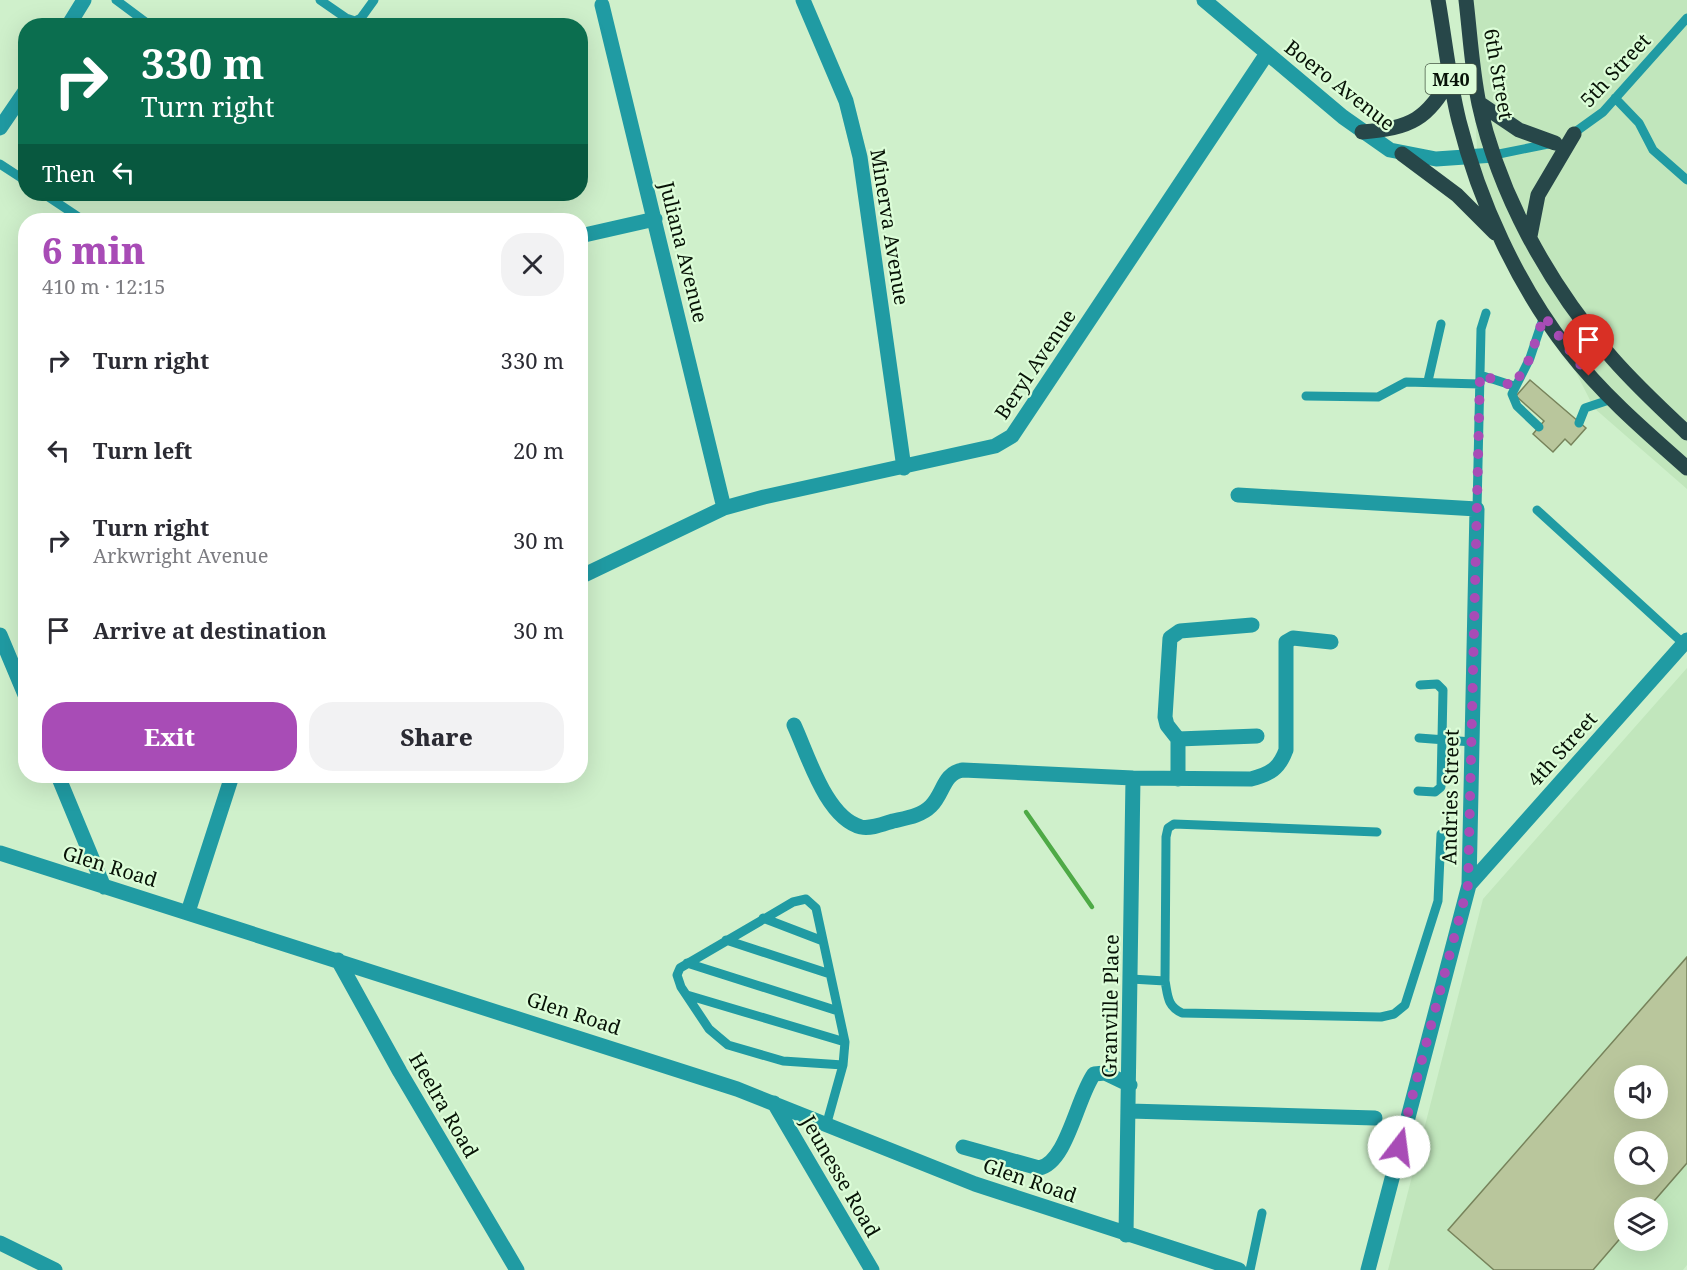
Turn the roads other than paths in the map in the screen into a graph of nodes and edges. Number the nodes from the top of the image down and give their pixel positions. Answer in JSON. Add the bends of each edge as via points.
{"nodes":[{"id":1,"x":84,"y":0,"type":"edge"},
{"id":2,"x":116,"y":0,"type":"edge"},
{"id":3,"x":320,"y":0,"type":"edge"},
{"id":4,"x":374,"y":0,"type":"edge"},
{"id":5,"x":803,"y":0,"type":"edge"},
{"id":6,"x":1204,"y":0,"type":"edge"},
{"id":7,"x":1438,"y":0,"type":"edge"},
{"id":8,"x":1466,"y":0,"type":"edge"},
{"id":9,"x":602,"y":5,"type":"dead end"},
{"id":10,"x":73,"y":18,"type":"edge"},
{"id":11,"x":140,"y":18,"type":"edge"},
{"id":12,"x":346,"y":18,"type":"edge"},
{"id":13,"x":362,"y":18,"type":"edge"},
{"id":14,"x":1687,"y":18,"type":"edge"},
{"id":15,"x":1266,"y":55,"type":"junction"},
{"id":16,"x":1451,"y":77,"type":"junction"},
{"id":17,"x":1615,"y":98,"type":"junction"},
{"id":18,"x":18,"y":102,"type":"edge"},
{"id":19,"x":1479,"y":103,"type":"junction"},
{"id":20,"x":0,"y":128,"type":"edge"},
{"id":21,"x":1362,"y":132,"type":"junction"},
{"id":22,"x":1574,"y":134,"type":"junction"},
{"id":23,"x":1555,"y":143,"type":"junction"},
{"id":24,"x":1402,"y":154,"type":"junction"},
{"id":25,"x":1494,"y":155,"type":"junction"},
{"id":26,"x":1470,"y":157,"type":"junction"},
{"id":27,"x":0,"y":164,"type":"edge"},
{"id":28,"x":18,"y":176,"type":"edge"},
{"id":29,"x":1687,"y":180,"type":"edge"},
{"id":30,"x":54,"y":201,"type":"edge"},
{"id":31,"x":72,"y":213,"type":"edge"},
{"id":32,"x":655,"y":219,"type":"junction"},
{"id":33,"x":588,"y":234,"type":"edge"},
{"id":34,"x":1530,"y":236,"type":"junction"},
{"id":35,"x":1503,"y":242,"type":"junction"},
{"id":36,"x":1486,"y":313,"type":"dead end"},
{"id":37,"x":1544,"y":316,"type":"junction"},
{"id":38,"x":1442,"y":324,"type":"dead end"},
{"id":39,"x":1480,"y":379,"type":"junction"},
{"id":40,"x":1428,"y":381,"type":"junction"},
{"id":41,"x":1514,"y":386,"type":"junction"},
{"id":42,"x":1306,"y":396,"type":"dead end"},
{"id":43,"x":1612,"y":399,"type":"junction"},
{"id":44,"x":1579,"y":423,"type":"dead end"},
{"id":45,"x":1539,"y":427,"type":"dead end"},
{"id":46,"x":1687,"y":433,"type":"edge"},
{"id":47,"x":904,"y":468,"type":"junction"},
{"id":48,"x":1687,"y":468,"type":"edge"},
{"id":49,"x":1238,"y":495,"type":"dead end"},
{"id":50,"x":724,"y":508,"type":"junction"},
{"id":51,"x":1477,"y":509,"type":"junction"},
{"id":52,"x":1537,"y":510,"type":"dead end"},
{"id":53,"x":588,"y":573,"type":"edge"},
{"id":54,"x":1252,"y":625,"type":"dead end"},
{"id":55,"x":0,"y":635,"type":"edge"},
{"id":56,"x":1331,"y":642,"type":"dead end"},
{"id":57,"x":1685,"y":642,"type":"edge"},
{"id":58,"x":18,"y":678,"type":"edge"},
{"id":59,"x":1420,"y":685,"type":"dead end"},
{"id":60,"x":794,"y":725,"type":"dead end"},
{"id":61,"x":1257,"y":736,"type":"dead end"},
{"id":62,"x":1419,"y":738,"type":"dead end"},
{"id":63,"x":1178,"y":739,"type":"junction"},
{"id":64,"x":1442,"y":740,"type":"junction"},
{"id":65,"x":1472,"y":742,"type":"junction"},
{"id":66,"x":1133,"y":778,"type":"junction"},
{"id":67,"x":1178,"y":779,"type":"junction"},
{"id":68,"x":61,"y":783,"type":"edge"},
{"id":69,"x":230,"y":783,"type":"edge"},
{"id":70,"x":1418,"y":791,"type":"dead end"},
{"id":71,"x":1377,"y":832,"type":"dead end"},
{"id":72,"x":1441,"y":834,"type":"dead end"},
{"id":73,"x":0,"y":853,"type":"edge"},
{"id":74,"x":1468,"y":885,"type":"junction"},
{"id":75,"x":104,"y":887,"type":"junction"},
{"id":76,"x":188,"y":912,"type":"junction"},
{"id":77,"x":763,"y":918,"type":"junction"},
{"id":78,"x":726,"y":940,"type":"junction"},
{"id":79,"x":823,"y":941,"type":"junction"},
{"id":80,"x":338,"y":960,"type":"junction"},
{"id":81,"x":687,"y":963,"type":"junction"},
{"id":82,"x":831,"y":974,"type":"junction"},
{"id":83,"x":1131,"y":979,"type":"junction"},
{"id":84,"x":1165,"y":981,"type":"junction"},
{"id":85,"x":687,"y":995,"type":"junction"},
{"id":86,"x":838,"y":1011,"type":"junction"},
{"id":87,"x":845,"y":1042,"type":"junction"},
{"id":88,"x":843,"y":1065,"type":"junction"},
{"id":89,"x":1130,"y":1085,"type":"junction"},
{"id":90,"x":774,"y":1103,"type":"junction"},
{"id":91,"x":1129,"y":1111,"type":"junction"},
{"id":92,"x":1375,"y":1118,"type":"dead end"},
{"id":93,"x":826,"y":1126,"type":"junction"},
{"id":94,"x":963,"y":1146,"type":"dead end"},
{"id":95,"x":1262,"y":1212,"type":"dead end"},
{"id":96,"x":1126,"y":1235,"type":"junction"},
{"id":97,"x":0,"y":1244,"type":"edge"},
{"id":98,"x":55,"y":1270,"type":"edge"},
{"id":99,"x":517,"y":1270,"type":"edge"},
{"id":100,"x":872,"y":1270,"type":"edge"},
{"id":101,"x":1239,"y":1270,"type":"edge"},
{"id":102,"x":1250,"y":1270,"type":"edge"},
{"id":103,"x":1368,"y":1270,"type":"edge"}],
"edges":[{"from":1,"to":10,"type":"street"},
{"from":2,"to":11,"type":"lane"},
{"from":3,"to":12,"type":"lane"},
{"from":4,"to":13,"type":"lane"},
{"from":5,"to":47,"type":"street","name":"Minerva Avenue","via":[[846,101],[860,157]]},
{"from":6,"to":15,"type":"street","name":"Boero Avenue"},
{"from":7,"to":16,"type":"main road","number":"M40"},
{"from":8,"to":19,"type":"main road","name":"6th Street","number":"M40"},
{"from":9,"to":32,"type":"street","name":"Juliana Avenue"},
{"from":14,"to":17,"type":"lane","name":"5th Street"},
{"from":15,"to":21,"type":"street","name":"Boero Avenue"},
{"from":15,"to":47,"type":"street","name":"Beryl Avenue","via":[[1017,430],[995,446]]},
{"from":16,"to":21,"type":"main road","via":[[1420,118],[1398,128]]},
{"from":16,"to":26,"type":"main road","number":"M40"},
{"from":17,"to":22,"type":"lane","name":"5th Street"},
{"from":17,"to":29,"type":"lane","via":[[1639,123],[1653,150]]},
{"from":18,"to":20,"type":"street"},
{"from":19,"to":23,"type":"main road","via":[[1519,130]]},
{"from":19,"to":25,"type":"main road","name":"6th Street","number":"M40"},
{"from":21,"to":24,"type":"street","name":"Boero Avenue"},
{"from":22,"to":23,"type":"lane","name":"5th Street"},
{"from":22,"to":34,"type":"main road","via":[[1538,195]]},
{"from":23,"to":25,"type":"lane","name":"5th Street"},
{"from":24,"to":26,"type":"street","name":"Boero Avenue","via":[[1436,159]]},
{"from":24,"to":35,"type":"main road","via":[[1457,195]]},
{"from":25,"to":26,"type":"street","name":"Boero Avenue"},
{"from":25,"to":34,"type":"main road","number":"M40"},
{"from":26,"to":35,"type":"main road","number":"M40"},
{"from":27,"to":28,"type":"lane"},
{"from":30,"to":31,"type":"lane"},
{"from":32,"to":33,"type":"street"},
{"from":32,"to":50,"type":"street","name":"Juliana Avenue"},
{"from":34,"to":46,"type":"main road","number":"M40","via":[[1554,280],[1601,346]]},
{"from":35,"to":37,"type":"main road","number":"M40"},
{"from":36,"to":39,"type":"lane","name":"Andries Street","via":[[1481,329]]},
{"from":37,"to":41,"type":"lane","via":[[1530,358]]},
{"from":37,"to":43,"type":"main road","number":"M40","via":[[1567,349]]},
{"from":38,"to":40,"type":"lane"},
{"from":39,"to":40,"type":"lane"},
{"from":39,"to":41,"type":"lane"},
{"from":39,"to":51,"type":"lane","name":"Andries Street"},
{"from":40,"to":42,"type":"lane","via":[[1406,382],[1378,397]]},
{"from":41,"to":45,"type":"lane","via":[[1513,401]]},
{"from":43,"to":44,"type":"lane","via":[[1585,408]]},
{"from":43,"to":48,"type":"main road","number":"M40"},
{"from":47,"to":50,"type":"street","name":"Beryl Avenue"},
{"from":49,"to":51,"type":"street"},
{"from":50,"to":53,"type":"street","name":"Beryl Avenue"},
{"from":51,"to":65,"type":"street","name":"Andries Street"},
{"from":52,"to":57,"type":"lane"},
{"from":54,"to":63,"type":"street","via":[[1180,631],[1170,638],[1165,717]]},
{"from":55,"to":58,"type":"street"},
{"from":56,"to":67,"type":"street","via":[[1293,638],[1286,642],[1287,736],[1282,760],[1270,774],[1251,779]]},
{"from":57,"to":74,"type":"street","name":"4th Street"},
{"from":59,"to":64,"type":"lane","via":[[1437,684],[1443,690]]},
{"from":60,"to":66,"type":"street","via":[[830,804],[860,827],[926,811],[953,771]]},
{"from":61,"to":63,"type":"street"},
{"from":62,"to":64,"type":"lane"},
{"from":63,"to":67,"type":"street"},
{"from":64,"to":65,"type":"lane"},
{"from":64,"to":70,"type":"lane","via":[[1441,787],[1435,792]]},
{"from":65,"to":74,"type":"street","name":"Andries Street"},
{"from":66,"to":67,"type":"street"},
{"from":66,"to":83,"type":"street","name":"Granville Place"},
{"from":68,"to":75,"type":"street"},
{"from":69,"to":76,"type":"street"},
{"from":71,"to":84,"type":"lane","via":[[1182,822],[1168,828]]},
{"from":72,"to":84,"type":"lane","via":[[1438,901],[1400,1011],[1381,1017],[1182,1013],[1169,1003]]},
{"from":73,"to":75,"type":"street","name":"Glen Road"},
{"from":74,"to":103,"type":"street","name":"Andries Street"},
{"from":75,"to":76,"type":"street","name":"Glen Road"},
{"from":76,"to":80,"type":"street","name":"Glen Road"},
{"from":77,"to":78,"type":"lane"},
{"from":77,"to":79,"type":"lane"},
{"from":77,"to":79,"type":"lane","via":[[806,899],[816,908]]},
{"from":78,"to":81,"type":"lane"},
{"from":78,"to":82,"type":"lane"},
{"from":79,"to":82,"type":"lane"},
{"from":80,"to":90,"type":"street","name":"Glen Road"},
{"from":80,"to":99,"type":"street","name":"Heelra Road"},
{"from":81,"to":85,"type":"lane","via":[[677,975]]},
{"from":81,"to":86,"type":"lane"},
{"from":82,"to":86,"type":"lane"},
{"from":83,"to":84,"type":"lane"},
{"from":83,"to":89,"type":"street","name":"Granville Place"},
{"from":85,"to":87,"type":"lane"},
{"from":85,"to":88,"type":"lane","via":[[709,1029],[728,1045],[783,1061]]},
{"from":86,"to":87,"type":"lane"},
{"from":87,"to":88,"type":"lane"},
{"from":88,"to":93,"type":"lane"},
{"from":89,"to":91,"type":"street","name":"Granville Place"},
{"from":89,"to":94,"type":"street","via":[[1105,1073],[1094,1074],[1058,1156],[1047,1167]]},
{"from":90,"to":93,"type":"street","name":"Glen Road"},
{"from":90,"to":100,"type":"street","name":"Jeunesse Road"},
{"from":91,"to":92,"type":"street"},
{"from":91,"to":96,"type":"street","name":"Granville Place"},
{"from":93,"to":96,"type":"street","name":"Glen Road","via":[[975,1184]]},
{"from":95,"to":102,"type":"lane"},
{"from":96,"to":101,"type":"street","name":"Glen Road"},
{"from":97,"to":98,"type":"street"}]}
